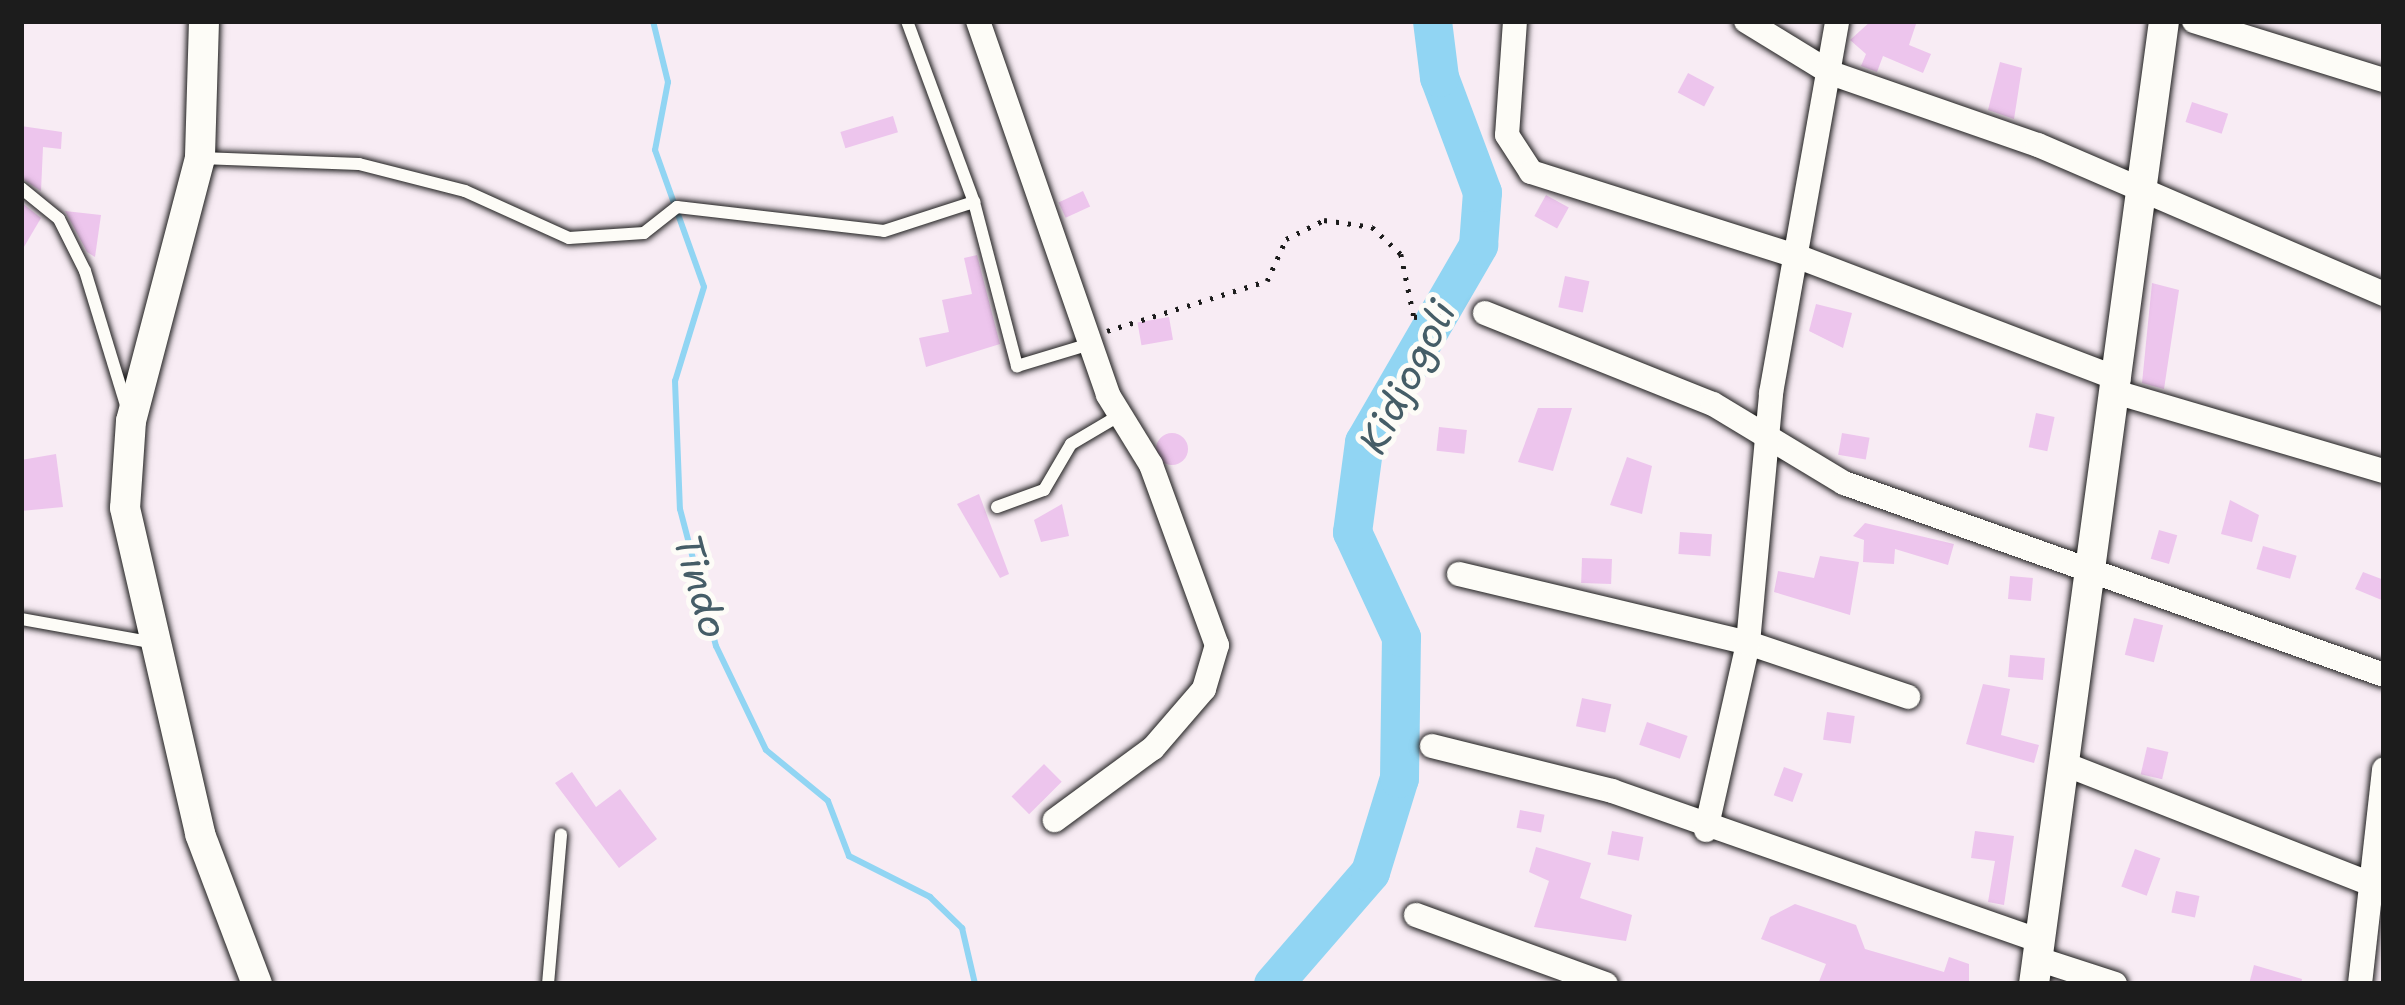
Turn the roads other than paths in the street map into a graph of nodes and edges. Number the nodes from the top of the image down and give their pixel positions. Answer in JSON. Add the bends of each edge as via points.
{"nodes":[{"id":1,"x":204,"y":21,"type":"edge"},
{"id":2,"x":908,"y":21,"type":"edge"},
{"id":3,"x":979,"y":21,"type":"edge"},
{"id":4,"x":1515,"y":21,"type":"edge"},
{"id":5,"x":1746,"y":21,"type":"edge"},
{"id":6,"x":1837,"y":21,"type":"edge"},
{"id":7,"x":2164,"y":21,"type":"edge"},
{"id":8,"x":2194,"y":21,"type":"edge"},
{"id":9,"x":1831,"y":73,"type":"junction"},
{"id":10,"x":2384,"y":80,"type":"edge"},
{"id":11,"x":200,"y":158,"type":"junction"},
{"id":12,"x":21,"y":188,"type":"edge"},
{"id":13,"x":2142,"y":198,"type":"junction"},
{"id":14,"x":974,"y":202,"type":"junction"},
{"id":15,"x":1798,"y":257,"type":"junction"},
{"id":16,"x":2384,"y":294,"type":"edge"},
{"id":17,"x":1484,"y":314,"type":"road end"},
{"id":18,"x":1094,"y":342,"type":"junction"},
{"id":19,"x":2116,"y":385,"type":"junction"},
{"id":20,"x":1120,"y":415,"type":"junction"},
{"id":21,"x":131,"y":421,"type":"junction"},
{"id":22,"x":1768,"y":445,"type":"junction"},
{"id":23,"x":2384,"y":471,"type":"edge"},
{"id":24,"x":997,"y":507,"type":"dead end"},
{"id":25,"x":2085,"y":567,"type":"junction"},
{"id":26,"x":1459,"y":574,"type":"dead end"},
{"id":27,"x":21,"y":619,"type":"edge"},
{"id":28,"x":154,"y":643,"type":"junction"},
{"id":29,"x":1748,"y":643,"type":"junction"},
{"id":30,"x":2384,"y":675,"type":"edge"},
{"id":31,"x":1908,"y":697,"type":"dead end"},
{"id":32,"x":1432,"y":746,"type":"dead end"},
{"id":33,"x":2067,"y":765,"type":"junction"},
{"id":34,"x":2384,"y":769,"type":"edge"},
{"id":35,"x":1054,"y":820,"type":"dead end"},
{"id":36,"x":1706,"y":830,"type":"junction"},
{"id":37,"x":561,"y":836,"type":"dead end"},
{"id":38,"x":2374,"y":885,"type":"edge"},
{"id":39,"x":1416,"y":915,"type":"dead end"},
{"id":40,"x":2037,"y":961,"type":"edge"},
{"id":41,"x":257,"y":984,"type":"edge"},
{"id":42,"x":548,"y":984,"type":"edge"},
{"id":43,"x":1606,"y":984,"type":"edge"},
{"id":44,"x":2115,"y":984,"type":"edge"},
{"id":45,"x":2360,"y":984,"type":"edge"}],
"edges":[{"from":1,"to":11,"type":"street"},
{"from":2,"to":14,"type":"lane"},
{"from":3,"to":18,"type":"street"},
{"from":4,"to":15,"type":"street","via":[[1507,135],[1531,172]]},
{"from":5,"to":9,"type":"street"},
{"from":6,"to":9,"type":"street"},
{"from":7,"to":13,"type":"street"},
{"from":8,"to":10,"type":"street"},
{"from":9,"to":13,"type":"street","via":[[2038,145]]},
{"from":9,"to":15,"type":"street"},
{"from":11,"to":14,"type":"lane","via":[[359,164],[465,191],[569,238],[644,233],[677,207],[884,231]]},
{"from":11,"to":21,"type":"street"},
{"from":12,"to":21,"type":"lane","via":[[59,219],[85,272]]},
{"from":13,"to":16,"type":"street"},
{"from":13,"to":19,"type":"street"},
{"from":14,"to":18,"type":"lane","via":[[1017,366]]},
{"from":15,"to":19,"type":"street"},
{"from":15,"to":22,"type":"street"},
{"from":17,"to":22,"type":"street","via":[[1713,404]]},
{"from":18,"to":20,"type":"street"},
{"from":19,"to":23,"type":"street"},
{"from":19,"to":25,"type":"street"},
{"from":20,"to":24,"type":"lane","via":[[1071,444],[1044,490]]},
{"from":20,"to":35,"type":"street","via":[[1151,465],[1217,645],[1204,689],[1153,748]]},
{"from":21,"to":28,"type":"street","via":[[124,508]]},
{"from":22,"to":25,"type":"street"},
{"from":22,"to":29,"type":"street"},
{"from":25,"to":30,"type":"street"},
{"from":25,"to":33,"type":"street"},
{"from":26,"to":29,"type":"street"},
{"from":27,"to":28,"type":"lane"},
{"from":28,"to":41,"type":"street","via":[[200,834]]},
{"from":29,"to":31,"type":"street"},
{"from":29,"to":36,"type":"street"},
{"from":32,"to":36,"type":"street","via":[[1612,791]]},
{"from":33,"to":38,"type":"street"},
{"from":33,"to":40,"type":"street"},
{"from":34,"to":38,"type":"street"},
{"from":36,"to":40,"type":"street"},
{"from":37,"to":42,"type":"lane"},
{"from":38,"to":45,"type":"street"},
{"from":39,"to":43,"type":"street"},
{"from":40,"to":44,"type":"street"}]}
